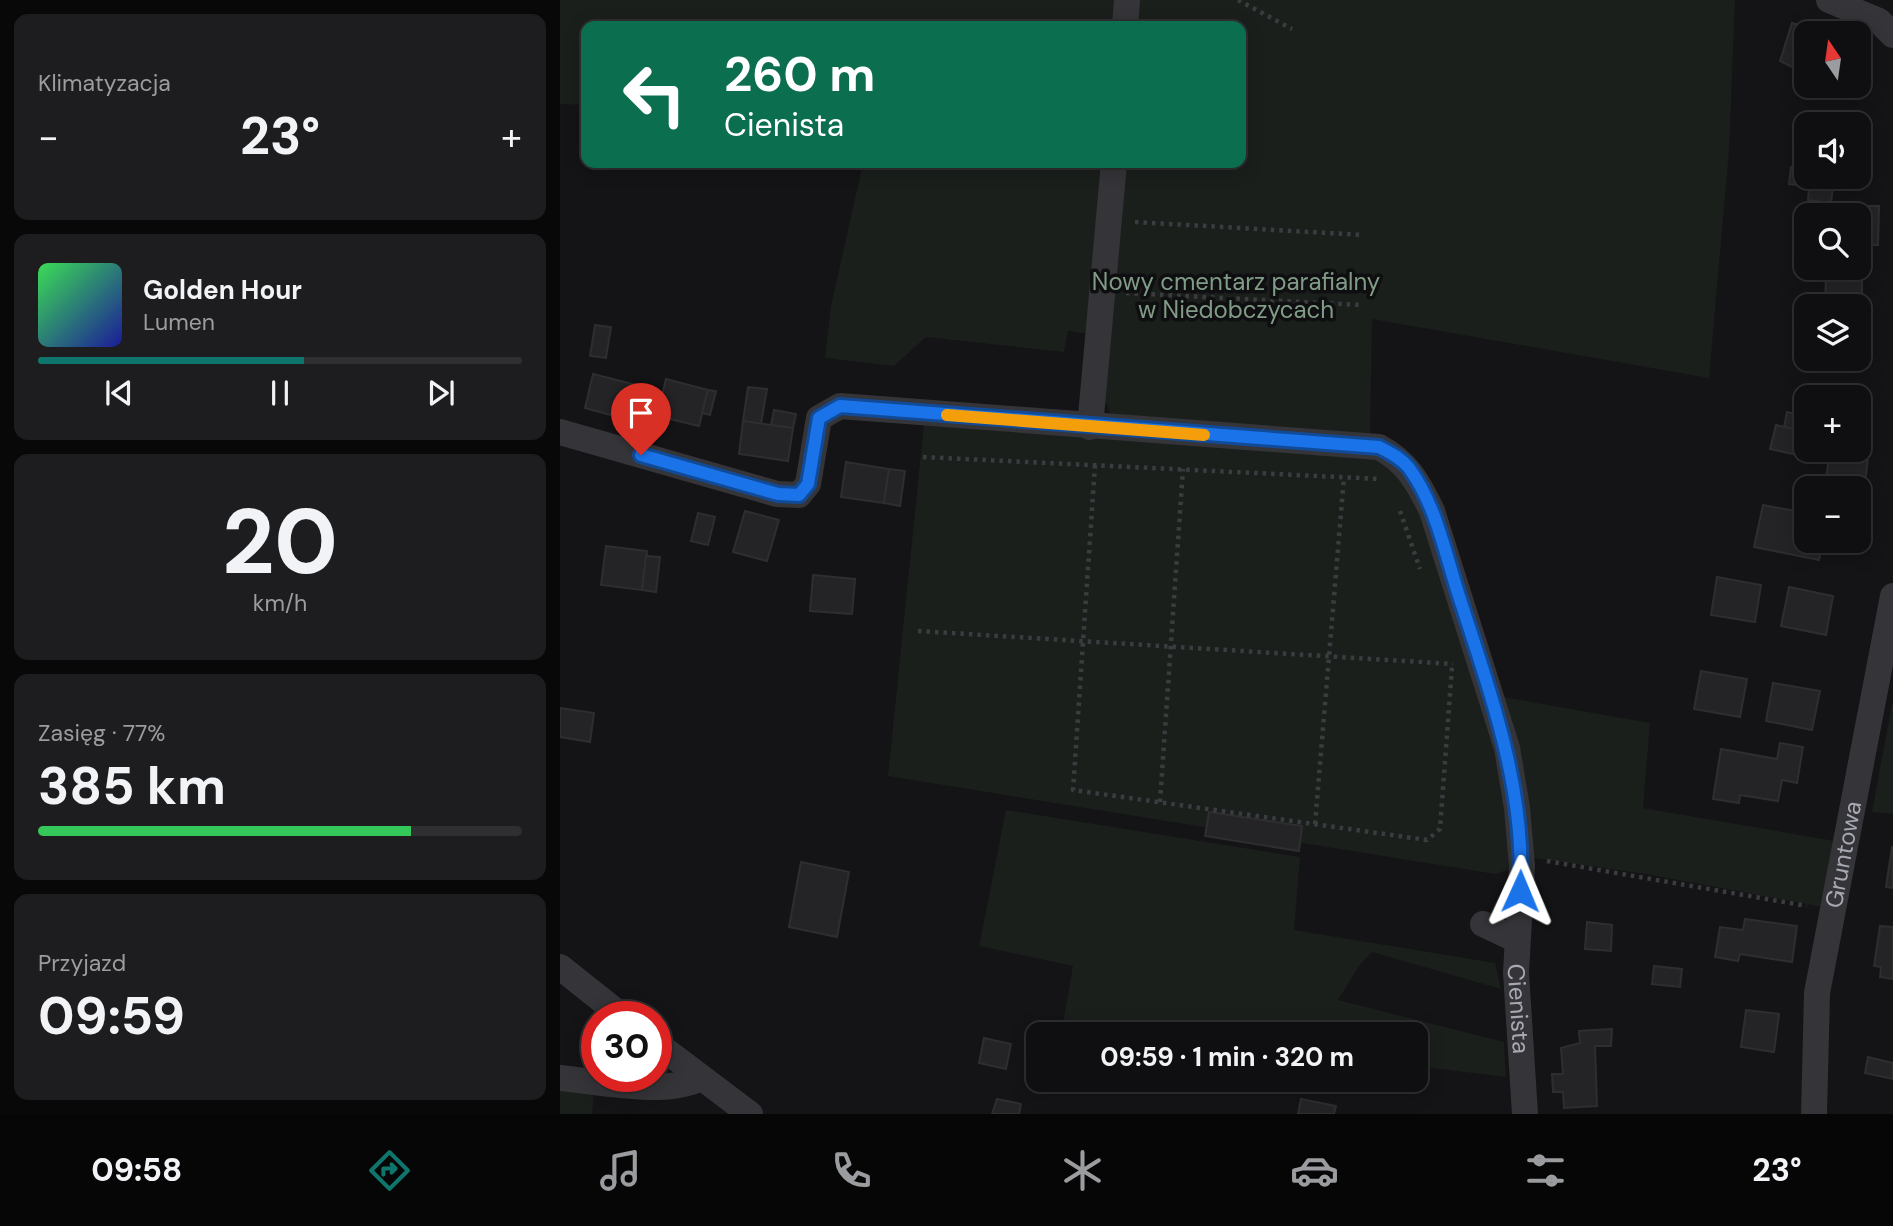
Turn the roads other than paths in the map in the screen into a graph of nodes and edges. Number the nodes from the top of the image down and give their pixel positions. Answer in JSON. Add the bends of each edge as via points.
{"nodes":[{"id":1,"x":1127,"y":0,"type":"edge"},
{"id":2,"x":1829,"y":0,"type":"edge"},
{"id":3,"x":1125,"y":21,"type":"edge"},
{"id":4,"x":1893,"y":35,"type":"edge"},
{"id":5,"x":1114,"y":168,"type":"edge"},
{"id":6,"x":1090,"y":427,"type":"junction"},
{"id":7,"x":560,"y":432,"type":"edge"},
{"id":8,"x":1893,"y":596,"type":"edge"},
{"id":9,"x":1483,"y":924,"type":"dead end"},
{"id":10,"x":1517,"y":940,"type":"junction"},
{"id":11,"x":560,"y":967,"type":"edge"},
{"id":12,"x":603,"y":1001,"type":"edge"},
{"id":13,"x":672,"y":1055,"type":"edge"},
{"id":14,"x":560,"y":1078,"type":"edge"},
{"id":15,"x":701,"y":1078,"type":"junction"},
{"id":16,"x":750,"y":1114,"type":"edge"},
{"id":17,"x":1524,"y":1114,"type":"edge"},
{"id":18,"x":1814,"y":1114,"type":"edge"}],
"edges":[{"from":1,"to":3,"type":"street"},
{"from":2,"to":4,"type":"street","via":[[1879,21]]},
{"from":5,"to":6,"type":"street"},
{"from":6,"to":7,"type":"street","name":"Cienista","via":[[840,406],[819,418],[808,484],[799,495],[778,494]]},
{"from":6,"to":10,"type":"street","name":"Cienista","via":[[1379,447],[1407,466],[1432,511],[1507,748],[1521,861]]},
{"from":8,"to":18,"type":"street","name":"Gruntowa","via":[[1817,993]]},
{"from":9,"to":10,"type":"street"},
{"from":10,"to":17,"type":"street","name":"Cienista"},
{"from":11,"to":12,"type":"street"},
{"from":13,"to":15,"type":"street"},
{"from":14,"to":15,"type":"street","via":[[664,1087],[685,1086]]},
{"from":15,"to":16,"type":"street"}]}
